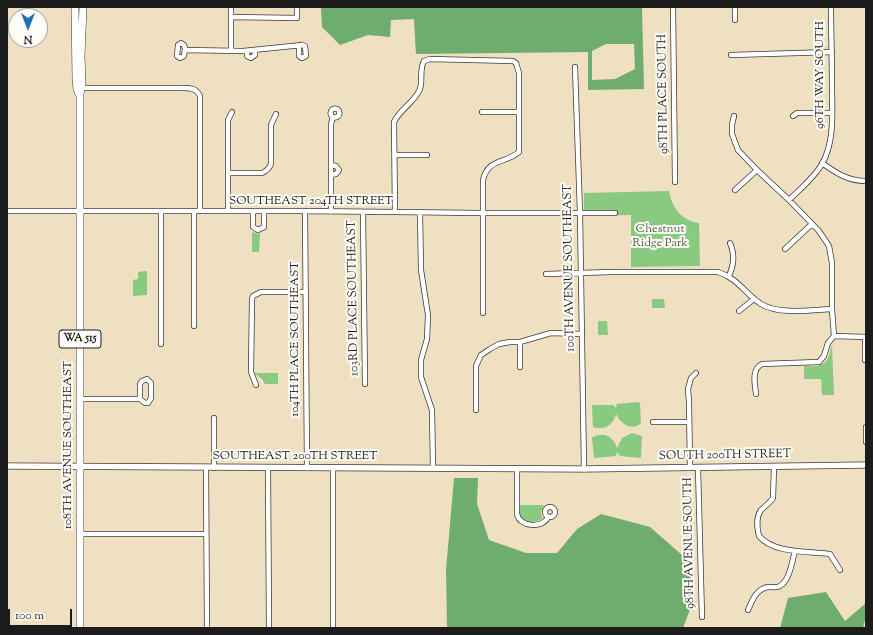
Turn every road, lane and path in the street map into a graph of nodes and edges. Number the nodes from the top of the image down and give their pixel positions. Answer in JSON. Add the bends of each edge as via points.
{"nodes":[{"id":1,"x":75,"y":7,"type":"edge"},
{"id":2,"x":82,"y":7,"type":"edge"},
{"id":3,"x":231,"y":7,"type":"edge"},
{"id":4,"x":297,"y":7,"type":"edge"},
{"id":5,"x":673,"y":7,"type":"edge"},
{"id":6,"x":735,"y":7,"type":"edge"},
{"id":7,"x":831,"y":7,"type":"edge"},
{"id":8,"x":231,"y":17,"type":"junction"},
{"id":9,"x":735,"y":20,"type":"dead end"},
{"id":10,"x":301,"y":45,"type":"dead end"},
{"id":11,"x":185,"y":50,"type":"dead end"},
{"id":12,"x":255,"y":50,"type":"junction"},
{"id":13,"x":231,"y":51,"type":"junction"},
{"id":14,"x":247,"y":51,"type":"junction"},
{"id":15,"x":832,"y":52,"type":"junction"},
{"id":16,"x":731,"y":55,"type":"dead end"},
{"id":17,"x":575,"y":67,"type":"dead end"},
{"id":18,"x":80,"y":91,"type":"junction"},
{"id":19,"x":232,"y":112,"type":"dead end"},
{"id":20,"x":482,"y":112,"type":"dead end"},
{"id":21,"x":519,"y":112,"type":"junction"},
{"id":22,"x":832,"y":113,"type":"junction"},
{"id":23,"x":276,"y":114,"type":"dead end"},
{"id":24,"x":734,"y":116,"type":"dead end"},
{"id":25,"x":793,"y":116,"type":"dead end"},
{"id":26,"x":333,"y":117,"type":"dead end"},
{"id":27,"x":395,"y":155,"type":"junction"},
{"id":28,"x":427,"y":155,"type":"dead end"},
{"id":29,"x":822,"y":163,"type":"junction"},
{"id":30,"x":331,"y":165,"type":"junction"},
{"id":31,"x":757,"y":170,"type":"junction"},
{"id":32,"x":228,"y":173,"type":"junction"},
{"id":33,"x":331,"y":175,"type":"junction"},
{"id":34,"x":866,"y":181,"type":"edge"},
{"id":35,"x":675,"y":182,"type":"dead end"},
{"id":36,"x":735,"y":190,"type":"dead end"},
{"id":37,"x":789,"y":200,"type":"junction"},
{"id":38,"x":80,"y":210,"type":"junction"},
{"id":39,"x":7,"y":211,"type":"edge"},
{"id":40,"x":160,"y":211,"type":"junction"},
{"id":41,"x":194,"y":211,"type":"junction"},
{"id":42,"x":200,"y":211,"type":"junction"},
{"id":43,"x":228,"y":211,"type":"junction"},
{"id":44,"x":253,"y":211,"type":"junction"},
{"id":45,"x":264,"y":211,"type":"junction"},
{"id":46,"x":305,"y":211,"type":"junction"},
{"id":47,"x":331,"y":212,"type":"junction"},
{"id":48,"x":363,"y":212,"type":"junction"},
{"id":49,"x":395,"y":212,"type":"junction"},
{"id":50,"x":420,"y":213,"type":"junction"},
{"id":51,"x":482,"y":213,"type":"junction"},
{"id":52,"x":580,"y":213,"type":"junction"},
{"id":53,"x":616,"y":213,"type":"dead end"},
{"id":54,"x":812,"y":224,"type":"junction"},
{"id":55,"x":730,"y":242,"type":"dead end"},
{"id":56,"x":784,"y":249,"type":"dead end"},
{"id":57,"x":580,"y":273,"type":"junction"},
{"id":58,"x":546,"y":274,"type":"dead end"},
{"id":59,"x":729,"y":276,"type":"junction"},
{"id":60,"x":306,"y":292,"type":"junction"},
{"id":61,"x":754,"y":299,"type":"junction"},
{"id":62,"x":832,"y":309,"type":"junction"},
{"id":63,"x":739,"y":311,"type":"dead end"},
{"id":64,"x":483,"y":313,"type":"dead end"},
{"id":65,"x":194,"y":326,"type":"dead end"},
{"id":66,"x":581,"y":334,"type":"junction"},
{"id":67,"x":834,"y":336,"type":"junction"},
{"id":68,"x":865,"y":337,"type":"edge"},
{"id":69,"x":520,"y":342,"type":"junction"},
{"id":70,"x":161,"y":344,"type":"dead end"},
{"id":71,"x":865,"y":360,"type":"dead end"},
{"id":72,"x":520,"y":366,"type":"dead end"},
{"id":73,"x":696,"y":373,"type":"dead end"},
{"id":74,"x":365,"y":384,"type":"dead end"},
{"id":75,"x":256,"y":385,"type":"dead end"},
{"id":76,"x":756,"y":394,"type":"dead end"},
{"id":77,"x":80,"y":399,"type":"junction"},
{"id":78,"x":140,"y":399,"type":"junction"},
{"id":79,"x":476,"y":410,"type":"dead end"},
{"id":80,"x":214,"y":418,"type":"dead end"},
{"id":81,"x":653,"y":422,"type":"dead end"},
{"id":82,"x":689,"y":422,"type":"junction"},
{"id":83,"x":866,"y":427,"type":"edge"},
{"id":84,"x":866,"y":442,"type":"edge"},
{"id":85,"x":866,"y":465,"type":"edge"},
{"id":86,"x":7,"y":466,"type":"edge"},
{"id":87,"x":79,"y":467,"type":"junction"},
{"id":88,"x":774,"y":467,"type":"junction"},
{"id":89,"x":206,"y":468,"type":"junction"},
{"id":90,"x":214,"y":468,"type":"junction"},
{"id":91,"x":268,"y":468,"type":"junction"},
{"id":92,"x":307,"y":468,"type":"junction"},
{"id":93,"x":333,"y":468,"type":"junction"},
{"id":94,"x":433,"y":468,"type":"junction"},
{"id":95,"x":690,"y":468,"type":"junction"},
{"id":96,"x":698,"y":468,"type":"junction"},
{"id":97,"x":517,"y":469,"type":"junction"},
{"id":98,"x":584,"y":469,"type":"junction"},
{"id":99,"x":548,"y":516,"type":"dead end"},
{"id":100,"x":80,"y":534,"type":"junction"},
{"id":101,"x":206,"y":534,"type":"junction"},
{"id":102,"x":795,"y":551,"type":"junction"},
{"id":103,"x":840,"y":570,"type":"dead end"},
{"id":104,"x":748,"y":610,"type":"dead end"},
{"id":105,"x":702,"y":617,"type":"dead end"},
{"id":106,"x":80,"y":628,"type":"edge"},
{"id":107,"x":207,"y":628,"type":"edge"},
{"id":108,"x":269,"y":628,"type":"edge"},
{"id":109,"x":333,"y":628,"type":"edge"}],
"edges":[{"from":1,"to":18,"type":"main road","name":"108TH AVENUE SOUTHEAST","number":"WA 515","via":[[76,79],[77,89]]},
{"from":2,"to":18,"type":"main road","name":"108TH AVENUE SOUTHEAST","number":"WA 515"},
{"from":3,"to":8,"type":"street"},
{"from":4,"to":8,"type":"street","via":[[297,18]]},
{"from":5,"to":35,"type":"street","name":"98TH PLACE SOUTH"},
{"from":6,"to":9,"type":"street"},
{"from":7,"to":15,"type":"street","name":"96TH WAY SOUTH"},
{"from":8,"to":13,"type":"street"},
{"from":10,"to":12,"type":"street"},
{"from":11,"to":13,"type":"street"},
{"from":12,"to":14,"type":"street"},
{"from":12,"to":14,"type":"street","via":[[255,55],[251,58],[247,56]]},
{"from":13,"to":14,"type":"street"},
{"from":15,"to":16,"type":"street"},
{"from":15,"to":22,"type":"street","name":"96TH WAY SOUTH"},
{"from":17,"to":52,"type":"street","name":"100TH AVENUE SOUTHEAST"},
{"from":18,"to":38,"type":"main road","name":"108TH AVENUE SOUTHEAST","number":"WA 515"},
{"from":18,"to":42,"type":"street","via":[[182,88],[198,92]]},
{"from":19,"to":32,"type":"street","via":[[228,120]]},
{"from":20,"to":21,"type":"street"},
{"from":21,"to":27,"type":"street","via":[[519,73],[513,60],[424,61],[420,89],[394,122]]},
{"from":21,"to":51,"type":"street","via":[[519,152],[494,163],[484,173]]},
{"from":22,"to":25,"type":"street","via":[[797,113]]},
{"from":22,"to":29,"type":"street","name":"96TH WAY SOUTH","via":[[829,145]]},
{"from":23,"to":32,"type":"street","via":[[271,125],[271,164],[268,170],[262,173]]},
{"from":24,"to":31,"type":"street","via":[[732,129],[735,145]]},
{"from":26,"to":30,"type":"street"},
{"from":27,"to":28,"type":"street"},
{"from":27,"to":49,"type":"street"},
{"from":29,"to":34,"type":"street","via":[[848,178]]},
{"from":29,"to":37,"type":"street","name":"96TH WAY SOUTH","via":[[814,175]]},
{"from":30,"to":33,"type":"street"},
{"from":30,"to":33,"type":"street","via":[[339,170]]},
{"from":31,"to":36,"type":"street"},
{"from":31,"to":37,"type":"street"},
{"from":32,"to":43,"type":"street"},
{"from":33,"to":47,"type":"street"},
{"from":37,"to":54,"type":"street"},
{"from":38,"to":39,"type":"street","name":"SOUTHEAST 204TH STREET"},
{"from":38,"to":40,"type":"street","name":"SOUTHEAST 204TH STREET"},
{"from":38,"to":77,"type":"main road","name":"108TH AVENUE SOUTHEAST","number":"WA 515"},
{"from":40,"to":41,"type":"street","name":"SOUTHEAST 204TH STREET"},
{"from":40,"to":70,"type":"street"},
{"from":41,"to":42,"type":"street","name":"SOUTHEAST 204TH STREET"},
{"from":41,"to":65,"type":"street"},
{"from":42,"to":43,"type":"street","name":"SOUTHEAST 204TH STREET"},
{"from":43,"to":44,"type":"street","name":"SOUTHEAST 204TH STREET"},
{"from":44,"to":45,"type":"street","name":"SOUTHEAST 204TH STREET"},
{"from":44,"to":45,"type":"street","via":[[253,227],[258,230],[264,227]]},
{"from":45,"to":46,"type":"street","name":"SOUTHEAST 204TH STREET"},
{"from":46,"to":47,"type":"street","name":"SOUTHEAST 204TH STREET"},
{"from":46,"to":60,"type":"street","name":"104TH PLACE SOUTHEAST"},
{"from":47,"to":48,"type":"street","name":"SOUTHEAST 204TH STREET"},
{"from":48,"to":49,"type":"street","name":"SOUTHEAST 204TH STREET"},
{"from":48,"to":74,"type":"street","name":"103RD PLACE SOUTHEAST"},
{"from":49,"to":50,"type":"street","name":"SOUTHEAST 204TH STREET"},
{"from":50,"to":51,"type":"street","name":"SOUTHEAST 204TH STREET"},
{"from":50,"to":94,"type":"street","via":[[421,270],[428,315],[421,378],[432,410]]},
{"from":51,"to":52,"type":"street","name":"SOUTHEAST 204TH STREET"},
{"from":51,"to":64,"type":"street"},
{"from":52,"to":53,"type":"street","name":"SOUTHEAST 204TH STREET"},
{"from":52,"to":57,"type":"street","name":"100TH AVENUE SOUTHEAST"},
{"from":54,"to":56,"type":"street"},
{"from":54,"to":62,"type":"street","via":[[829,246],[832,263]]},
{"from":55,"to":59,"type":"street","via":[[734,257]]},
{"from":57,"to":58,"type":"street"},
{"from":57,"to":59,"type":"street","via":[[718,272]]},
{"from":57,"to":66,"type":"street","name":"100TH AVENUE SOUTHEAST"},
{"from":59,"to":61,"type":"street"},
{"from":60,"to":75,"type":"street","via":[[261,292],[253,296],[251,372]]},
{"from":60,"to":92,"type":"street","name":"104TH PLACE SOUTHEAST"},
{"from":61,"to":62,"type":"street","via":[[776,309]]},
{"from":61,"to":63,"type":"street"},
{"from":62,"to":67,"type":"street"},
{"from":66,"to":69,"type":"street","via":[[551,333]]},
{"from":66,"to":98,"type":"street","name":"100TH AVENUE SOUTHEAST"},
{"from":67,"to":68,"type":"street"},
{"from":67,"to":76,"type":"street","via":[[819,362],[762,364],[757,367]]},
{"from":68,"to":71,"type":"street"},
{"from":69,"to":72,"type":"street"},
{"from":69,"to":79,"type":"street","via":[[499,344],[481,355],[475,374]]},
{"from":73,"to":82,"type":"street","name":"98TH AVENUE SOUTH","via":[[691,378],[688,389]]},
{"from":77,"to":78,"type":"street"},
{"from":77,"to":87,"type":"main road","name":"108TH AVENUE SOUTHEAST","number":"WA 515"},
{"from":78,"to":78,"type":"street","via":[[145,403],[150,400],[151,383],[147,379],[140,384]]},
{"from":80,"to":90,"type":"street"},
{"from":81,"to":82,"type":"street"},
{"from":82,"to":95,"type":"street","name":"98TH AVENUE SOUTH"},
{"from":83,"to":84,"type":"street"},
{"from":85,"to":88,"type":"street","name":"SOUTH 200TH STREET"},
{"from":86,"to":87,"type":"street","name":"SOUTHEAST 200TH STREET"},
{"from":87,"to":89,"type":"street","name":"SOUTHEAST 200TH STREET"},
{"from":87,"to":100,"type":"main road","name":"108TH AVENUE SOUTHEAST","number":"WA 515"},
{"from":88,"to":96,"type":"street","name":"SOUTH 200TH STREET"},
{"from":88,"to":102,"type":"street","via":[[773,498],[758,516],[759,536],[767,543]]},
{"from":89,"to":90,"type":"street","name":"SOUTHEAST 200TH STREET"},
{"from":89,"to":101,"type":"street"},
{"from":90,"to":91,"type":"street","name":"SOUTHEAST 200TH STREET"},
{"from":91,"to":92,"type":"street","name":"SOUTHEAST 200TH STREET"},
{"from":91,"to":108,"type":"street"},
{"from":92,"to":93,"type":"street","name":"SOUTHEAST 200TH STREET"},
{"from":93,"to":94,"type":"street","name":"SOUTHEAST 200TH STREET"},
{"from":93,"to":109,"type":"street"},
{"from":94,"to":97,"type":"street","name":"SOUTHEAST 200TH STREET"},
{"from":95,"to":96,"type":"street","name":"SOUTH 200TH STREET"},
{"from":95,"to":98,"type":"street","name":"SOUTH 200TH STREET"},
{"from":96,"to":105,"type":"street","name":"98TH AVENUE SOUTH"},
{"from":97,"to":98,"type":"street","name":"SOUTHEAST 200TH STREET"},
{"from":97,"to":99,"type":"street","via":[[518,519],[525,524],[538,525]]},
{"from":100,"to":101,"type":"street"},
{"from":100,"to":106,"type":"main road","name":"108TH AVENUE SOUTHEAST","number":"WA 515"},
{"from":101,"to":107,"type":"street"},
{"from":102,"to":103,"type":"street","via":[[830,554]]},
{"from":102,"to":104,"type":"street","via":[[784,581],[780,586],[765,588],[758,592]]}]}
